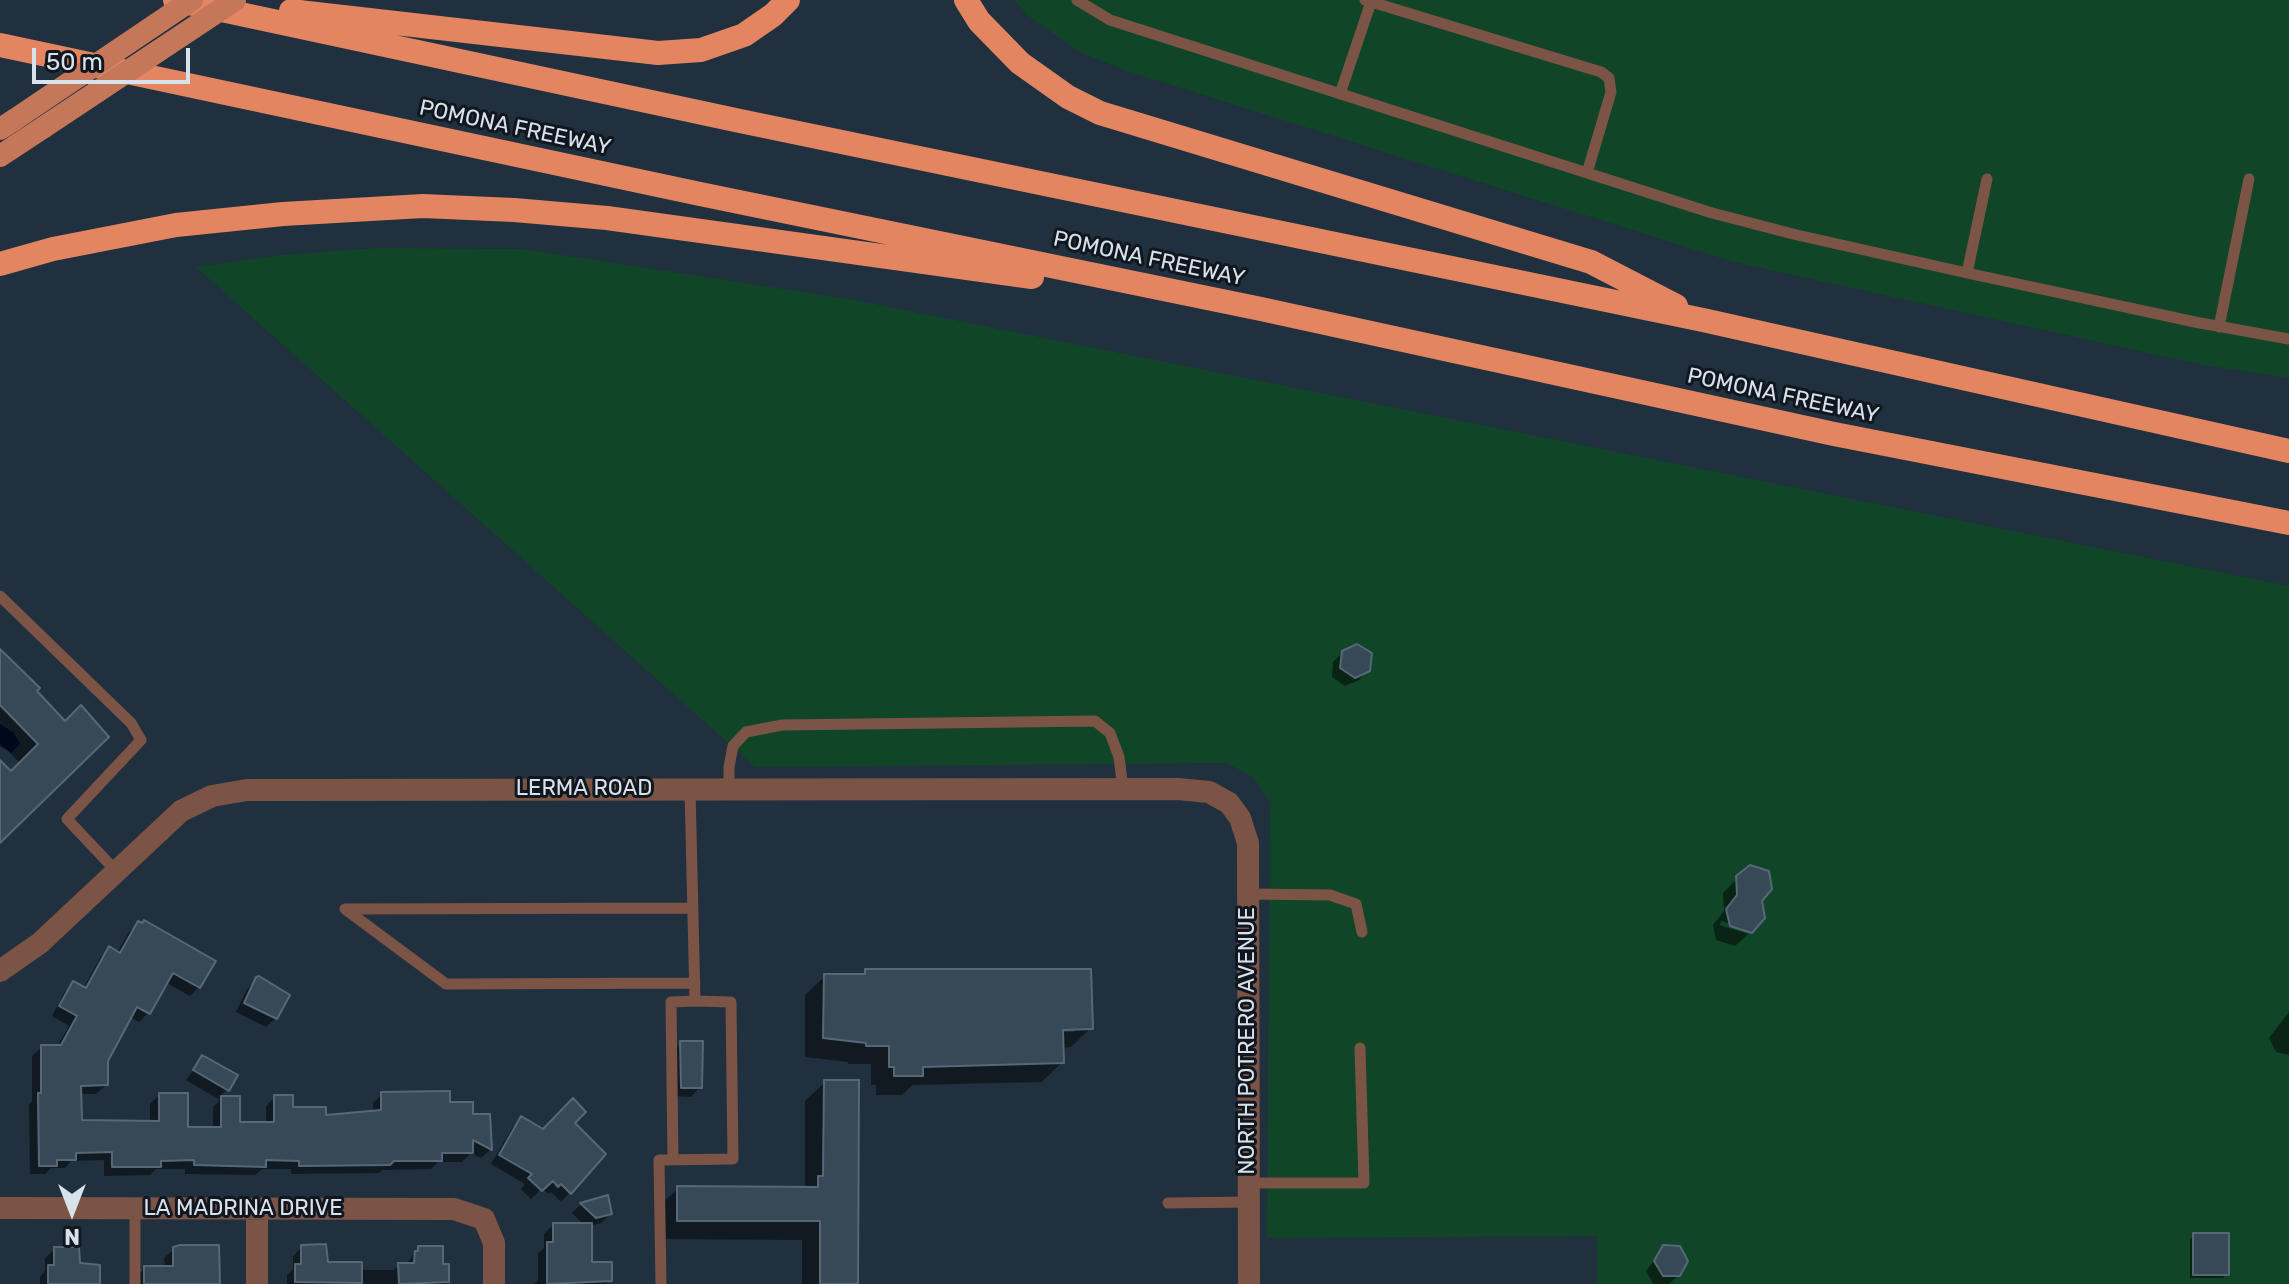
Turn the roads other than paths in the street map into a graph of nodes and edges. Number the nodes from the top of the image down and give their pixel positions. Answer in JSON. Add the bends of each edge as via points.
{"nodes":[{"id":1,"x":175,"y":0,"type":"edge"},
{"id":2,"x":194,"y":0,"type":"edge"},
{"id":3,"x":235,"y":0,"type":"edge"},
{"id":4,"x":788,"y":0,"type":"edge"},
{"id":5,"x":966,"y":0,"type":"edge"},
{"id":6,"x":1077,"y":0,"type":"edge"},
{"id":7,"x":1368,"y":1,"type":"edge"},
{"id":8,"x":1090,"y":4,"type":"edge"},
{"id":9,"x":0,"y":45,"type":"edge"},
{"id":10,"x":0,"y":53,"type":"edge"},
{"id":11,"x":85,"y":62,"type":"junction"},
{"id":12,"x":1340,"y":94,"type":"junction"},
{"id":13,"x":7,"y":124,"type":"edge"},
{"id":14,"x":0,"y":156,"type":"edge"},
{"id":15,"x":1587,"y":173,"type":"junction"},
{"id":16,"x":1987,"y":179,"type":"dead end"},
{"id":17,"x":2249,"y":179,"type":"dead end"},
{"id":18,"x":0,"y":264,"type":"edge"},
{"id":19,"x":1967,"y":273,"type":"junction"},
{"id":20,"x":1261,"y":309,"type":"junction"},
{"id":21,"x":1703,"y":320,"type":"junction"},
{"id":22,"x":2219,"y":327,"type":"junction"},
{"id":23,"x":2289,"y":339,"type":"edge"},
{"id":24,"x":2289,"y":451,"type":"edge"},
{"id":25,"x":2289,"y":523,"type":"edge"},
{"id":26,"x":0,"y":596,"type":"edge"},
{"id":27,"x":690,"y":789,"type":"junction"},
{"id":28,"x":729,"y":789,"type":"junction"},
{"id":29,"x":1123,"y":789,"type":"junction"},
{"id":30,"x":1229,"y":803,"type":"joint"},
{"id":31,"x":116,"y":871,"type":"junction"},
{"id":32,"x":1248,"y":894,"type":"junction"},
{"id":33,"x":693,"y":908,"type":"junction"},
{"id":34,"x":1362,"y":932,"type":"dead end"},
{"id":35,"x":0,"y":971,"type":"edge"},
{"id":36,"x":695,"y":983,"type":"junction"},
{"id":37,"x":695,"y":1001,"type":"junction"},
{"id":38,"x":1360,"y":1048,"type":"dead end"},
{"id":39,"x":673,"y":1160,"type":"junction"},
{"id":40,"x":1249,"y":1192,"type":"junction"},
{"id":41,"x":1168,"y":1203,"type":"dead end"},
{"id":42,"x":0,"y":1208,"type":"edge"},
{"id":43,"x":135,"y":1209,"type":"junction"},
{"id":44,"x":257,"y":1209,"type":"junction"},
{"id":45,"x":135,"y":1284,"type":"edge"},
{"id":46,"x":257,"y":1284,"type":"edge"},
{"id":47,"x":494,"y":1284,"type":"edge"},
{"id":48,"x":661,"y":1284,"type":"edge"},
{"id":49,"x":1249,"y":1284,"type":"edge"}],
"edges":[{"from":1,"to":21,"type":"highway"},
{"from":2,"to":4,"type":"highway","via":[[658,53],[701,50],[744,35]]},
{"from":2,"to":13,"type":"main road","bridge":true},
{"from":3,"to":14,"type":"main road","bridge":true},
{"from":5,"to":21,"type":"highway","via":[[1020,63],[1100,113],[1591,262]]},
{"from":6,"to":8,"type":"lane"},
{"from":7,"to":12,"type":"lane"},
{"from":7,"to":15,"type":"lane","via":[[1609,78],[1611,92]]},
{"from":8,"to":12,"type":"lane","via":[[1110,20]]},
{"from":9,"to":11,"type":"highway","name":"POMONA FREEWAY"},
{"from":10,"to":11,"type":"highway"},
{"from":11,"to":20,"type":"highway","name":"POMONA FREEWAY"},
{"from":12,"to":15,"type":"lane"},
{"from":15,"to":19,"type":"lane","via":[[1740,220]]},
{"from":16,"to":19,"type":"lane"},
{"from":17,"to":22,"type":"lane"},
{"from":18,"to":20,"type":"highway","via":[[176,225],[423,206],[607,218]]},
{"from":19,"to":22,"type":"lane"},
{"from":20,"to":25,"type":"highway","name":"POMONA FREEWAY","via":[[1818,431]]},
{"from":21,"to":24,"type":"highway"},
{"from":22,"to":23,"type":"lane"},
{"from":26,"to":31,"type":"lane","via":[[131,723],[141,740],[67,819]]},
{"from":27,"to":28,"type":"street","name":"LERMA ROAD"},
{"from":27,"to":31,"type":"street","name":"LERMA ROAD","via":[[247,790],[212,796],[181,811]]},
{"from":27,"to":33,"type":"lane"},
{"from":28,"to":29,"type":"street","name":"LERMA ROAD"},
{"from":28,"to":29,"type":"lane","via":[[733,746],[746,732],[782,725],[1095,721],[1110,733]]},
{"from":29,"to":30,"type":"street","name":"LERMA ROAD","via":[[1209,792]]},
{"from":30,"to":32,"type":"street","name":"NORTH POTRERO AVENUE","via":[[1248,843]]},
{"from":31,"to":35,"type":"street","name":"LERMA ROAD","via":[[40,943]]},
{"from":32,"to":34,"type":"lane","via":[[1330,895],[1356,904]]},
{"from":32,"to":40,"type":"street","name":"NORTH POTRERO AVENUE"},
{"from":33,"to":36,"type":"lane"},
{"from":33,"to":36,"type":"lane","via":[[345,909],[446,984]]},
{"from":36,"to":37,"type":"lane"},
{"from":37,"to":39,"type":"lane","via":[[671,1002]]},
{"from":37,"to":39,"type":"lane","via":[[731,1002],[733,1159]]},
{"from":38,"to":40,"type":"lane","via":[[1364,1183]]},
{"from":39,"to":48,"type":"lane","via":[[659,1160]]},
{"from":40,"to":41,"type":"lane"},
{"from":40,"to":49,"type":"street","name":"NORTH POTRERO AVENUE"},
{"from":42,"to":43,"type":"street","name":"LA MADRINA DRIVE"},
{"from":43,"to":44,"type":"street","name":"LA MADRINA DRIVE"},
{"from":43,"to":45,"type":"lane"},
{"from":44,"to":46,"type":"street"},
{"from":44,"to":47,"type":"street","name":"LA MADRINA DRIVE","via":[[454,1209],[484,1219],[494,1243]]}]}
